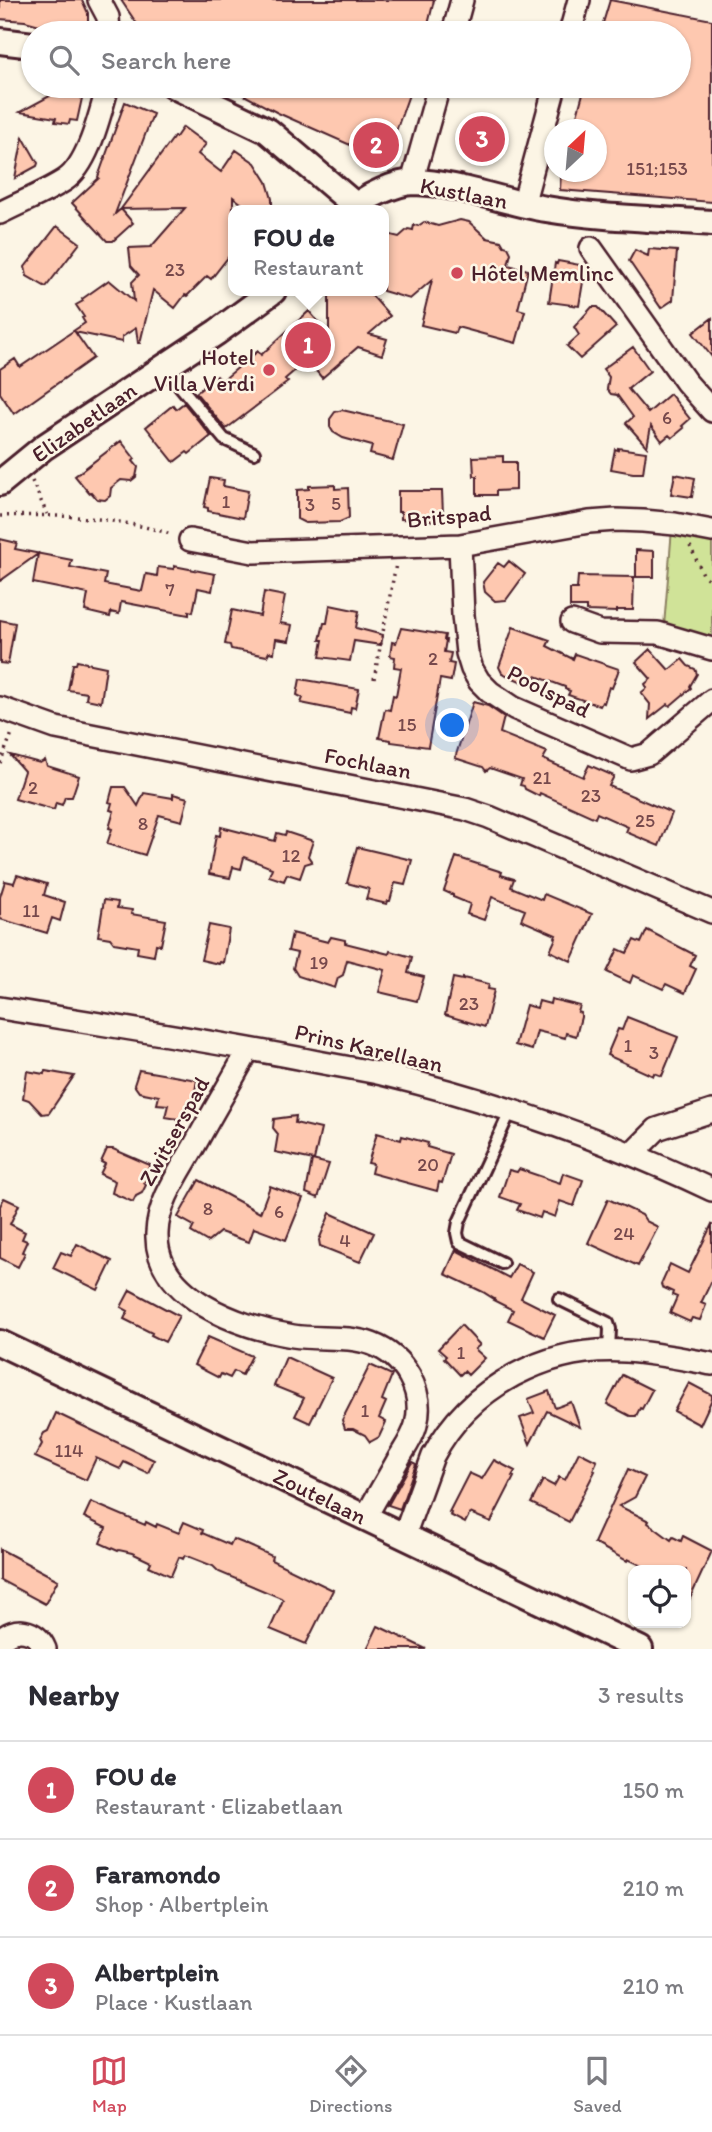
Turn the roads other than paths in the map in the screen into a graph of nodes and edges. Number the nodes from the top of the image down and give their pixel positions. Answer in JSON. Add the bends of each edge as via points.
{"nodes":[{"id":1,"x":99,"y":0,"type":"edge"},
{"id":2,"x":462,"y":0,"type":"edge"},
{"id":3,"x":579,"y":0,"type":"edge"},
{"id":4,"x":108,"y":21,"type":"edge"},
{"id":5,"x":456,"y":21,"type":"edge"},
{"id":6,"x":573,"y":21,"type":"edge"},
{"id":7,"x":0,"y":41,"type":"edge"},
{"id":8,"x":21,"y":44,"type":"edge"},
{"id":9,"x":105,"y":98,"type":"edge"},
{"id":10,"x":199,"y":98,"type":"edge"},
{"id":11,"x":436,"y":98,"type":"edge"},
{"id":12,"x":552,"y":98,"type":"edge"},
{"id":13,"x":412,"y":182,"type":"junction"},
{"id":14,"x":351,"y":205,"type":"edge"},
{"id":15,"x":358,"y":205,"type":"edge"},
{"id":16,"x":523,"y":205,"type":"junction"},
{"id":17,"x":0,"y":213,"type":"edge"},
{"id":18,"x":712,"y":223,"type":"edge"},
{"id":19,"x":591,"y":248,"type":"dead end"},
{"id":20,"x":265,"y":296,"type":"edge"},
{"id":21,"x":166,"y":366,"type":"junction"},
{"id":22,"x":712,"y":411,"type":"edge"},
{"id":23,"x":254,"y":453,"type":"dead end"},
{"id":24,"x":0,"y":483,"type":"edge"},
{"id":25,"x":712,"y":531,"type":"edge"},
{"id":26,"x":190,"y":540,"type":"road end"},
{"id":27,"x":460,"y":545,"type":"junction"},
{"id":28,"x":572,"y":622,"type":"dead end"},
{"id":29,"x":712,"y":649,"type":"edge"},
{"id":30,"x":712,"y":700,"type":"edge"},
{"id":31,"x":9,"y":712,"type":"edge"},
{"id":32,"x":712,"y":912,"type":"edge"},
{"id":33,"x":0,"y":1008,"type":"edge"},
{"id":34,"x":249,"y":1049,"type":"junction"},
{"id":35,"x":712,"y":1111,"type":"edge"},
{"id":36,"x":510,"y":1112,"type":"junction"},
{"id":37,"x":632,"y":1154,"type":"junction"},
{"id":38,"x":712,"y":1190,"type":"edge"},
{"id":39,"x":502,"y":1264,"type":"dead end"},
{"id":40,"x":559,"y":1300,"type":"dead end"},
{"id":41,"x":0,"y":1343,"type":"edge"},
{"id":42,"x":609,"y":1350,"type":"junction"},
{"id":43,"x":712,"y":1364,"type":"edge"},
{"id":44,"x":365,"y":1518,"type":"junction"},
{"id":45,"x":404,"y":1536,"type":"junction"},
{"id":46,"x":0,"y":1641,"type":"edge"},
{"id":47,"x":44,"y":1649,"type":"edge"},
{"id":48,"x":639,"y":1649,"type":"edge"}],
"edges":[{"from":1,"to":4,"type":"street"},
{"from":2,"to":5,"type":"street"},
{"from":3,"to":6,"type":"street"},
{"from":7,"to":8,"type":"street"},
{"from":9,"to":17,"type":"street","via":[[86,153],[67,179]]},
{"from":10,"to":14,"type":"street","name":"Kustlaan","via":[[268,131]]},
{"from":11,"to":13,"type":"street"},
{"from":12,"to":16,"type":"street"},
{"from":13,"to":15,"type":"street","name":"Kustlaan","via":[[378,192]]},
{"from":13,"to":16,"type":"street","name":"Kustlaan"},
{"from":16,"to":18,"type":"street","name":"Kustlaan"},
{"from":19,"to":22,"type":"street","via":[[686,382]]},
{"from":20,"to":21,"type":"street","name":"Elizabetlaan"},
{"from":21,"to":23,"type":"lane","via":[[224,439]]},
{"from":21,"to":24,"type":"street","name":"Elizabetlaan","via":[[44,447]]},
{"from":25,"to":27,"type":"street","name":"Britspad","via":[[643,521],[589,522]]},
{"from":26,"to":27,"type":"street","name":"Britspad","via":[[253,552]]},
{"from":27,"to":30,"type":"street","name":"Poolspad","via":[[463,615],[472,669],[490,692],[514,708],[631,760],[649,754]]},
{"from":28,"to":29,"type":"street","via":[[600,632],[658,633]]},
{"from":31,"to":32,"type":"street","name":"Fochlaan","via":[[56,728],[465,809]]},
{"from":33,"to":34,"type":"street","name":"Prins Karellaan"},
{"from":34,"to":36,"type":"street","name":"Prins Karellaan","via":[[382,1074]]},
{"from":34,"to":44,"type":"street","name":"Zwitserspad","via":[[165,1200],[158,1248],[176,1283],[212,1310],[283,1334],[371,1343],[400,1362],[415,1389],[416,1426]]},
{"from":35,"to":37,"type":"street","via":[[657,1129]]},
{"from":36,"to":37,"type":"street","name":"Prins Karellaan"},
{"from":36,"to":39,"type":"lane","via":[[457,1233],[459,1242]]},
{"from":37,"to":38,"type":"street","name":"Prins Karellaan"},
{"from":40,"to":42,"type":"lane","via":[[607,1323]]},
{"from":41,"to":44,"type":"street","name":"Zoutelaan"},
{"from":42,"to":43,"type":"street"},
{"from":42,"to":45,"type":"street","via":[[545,1360],[477,1401],[432,1456]]},
{"from":44,"to":45,"type":"street","name":"Zoutelaan"},
{"from":45,"to":48,"type":"street","name":"Zoutelaan"},
{"from":46,"to":47,"type":"street","via":[[20,1630],[36,1636]]}]}
